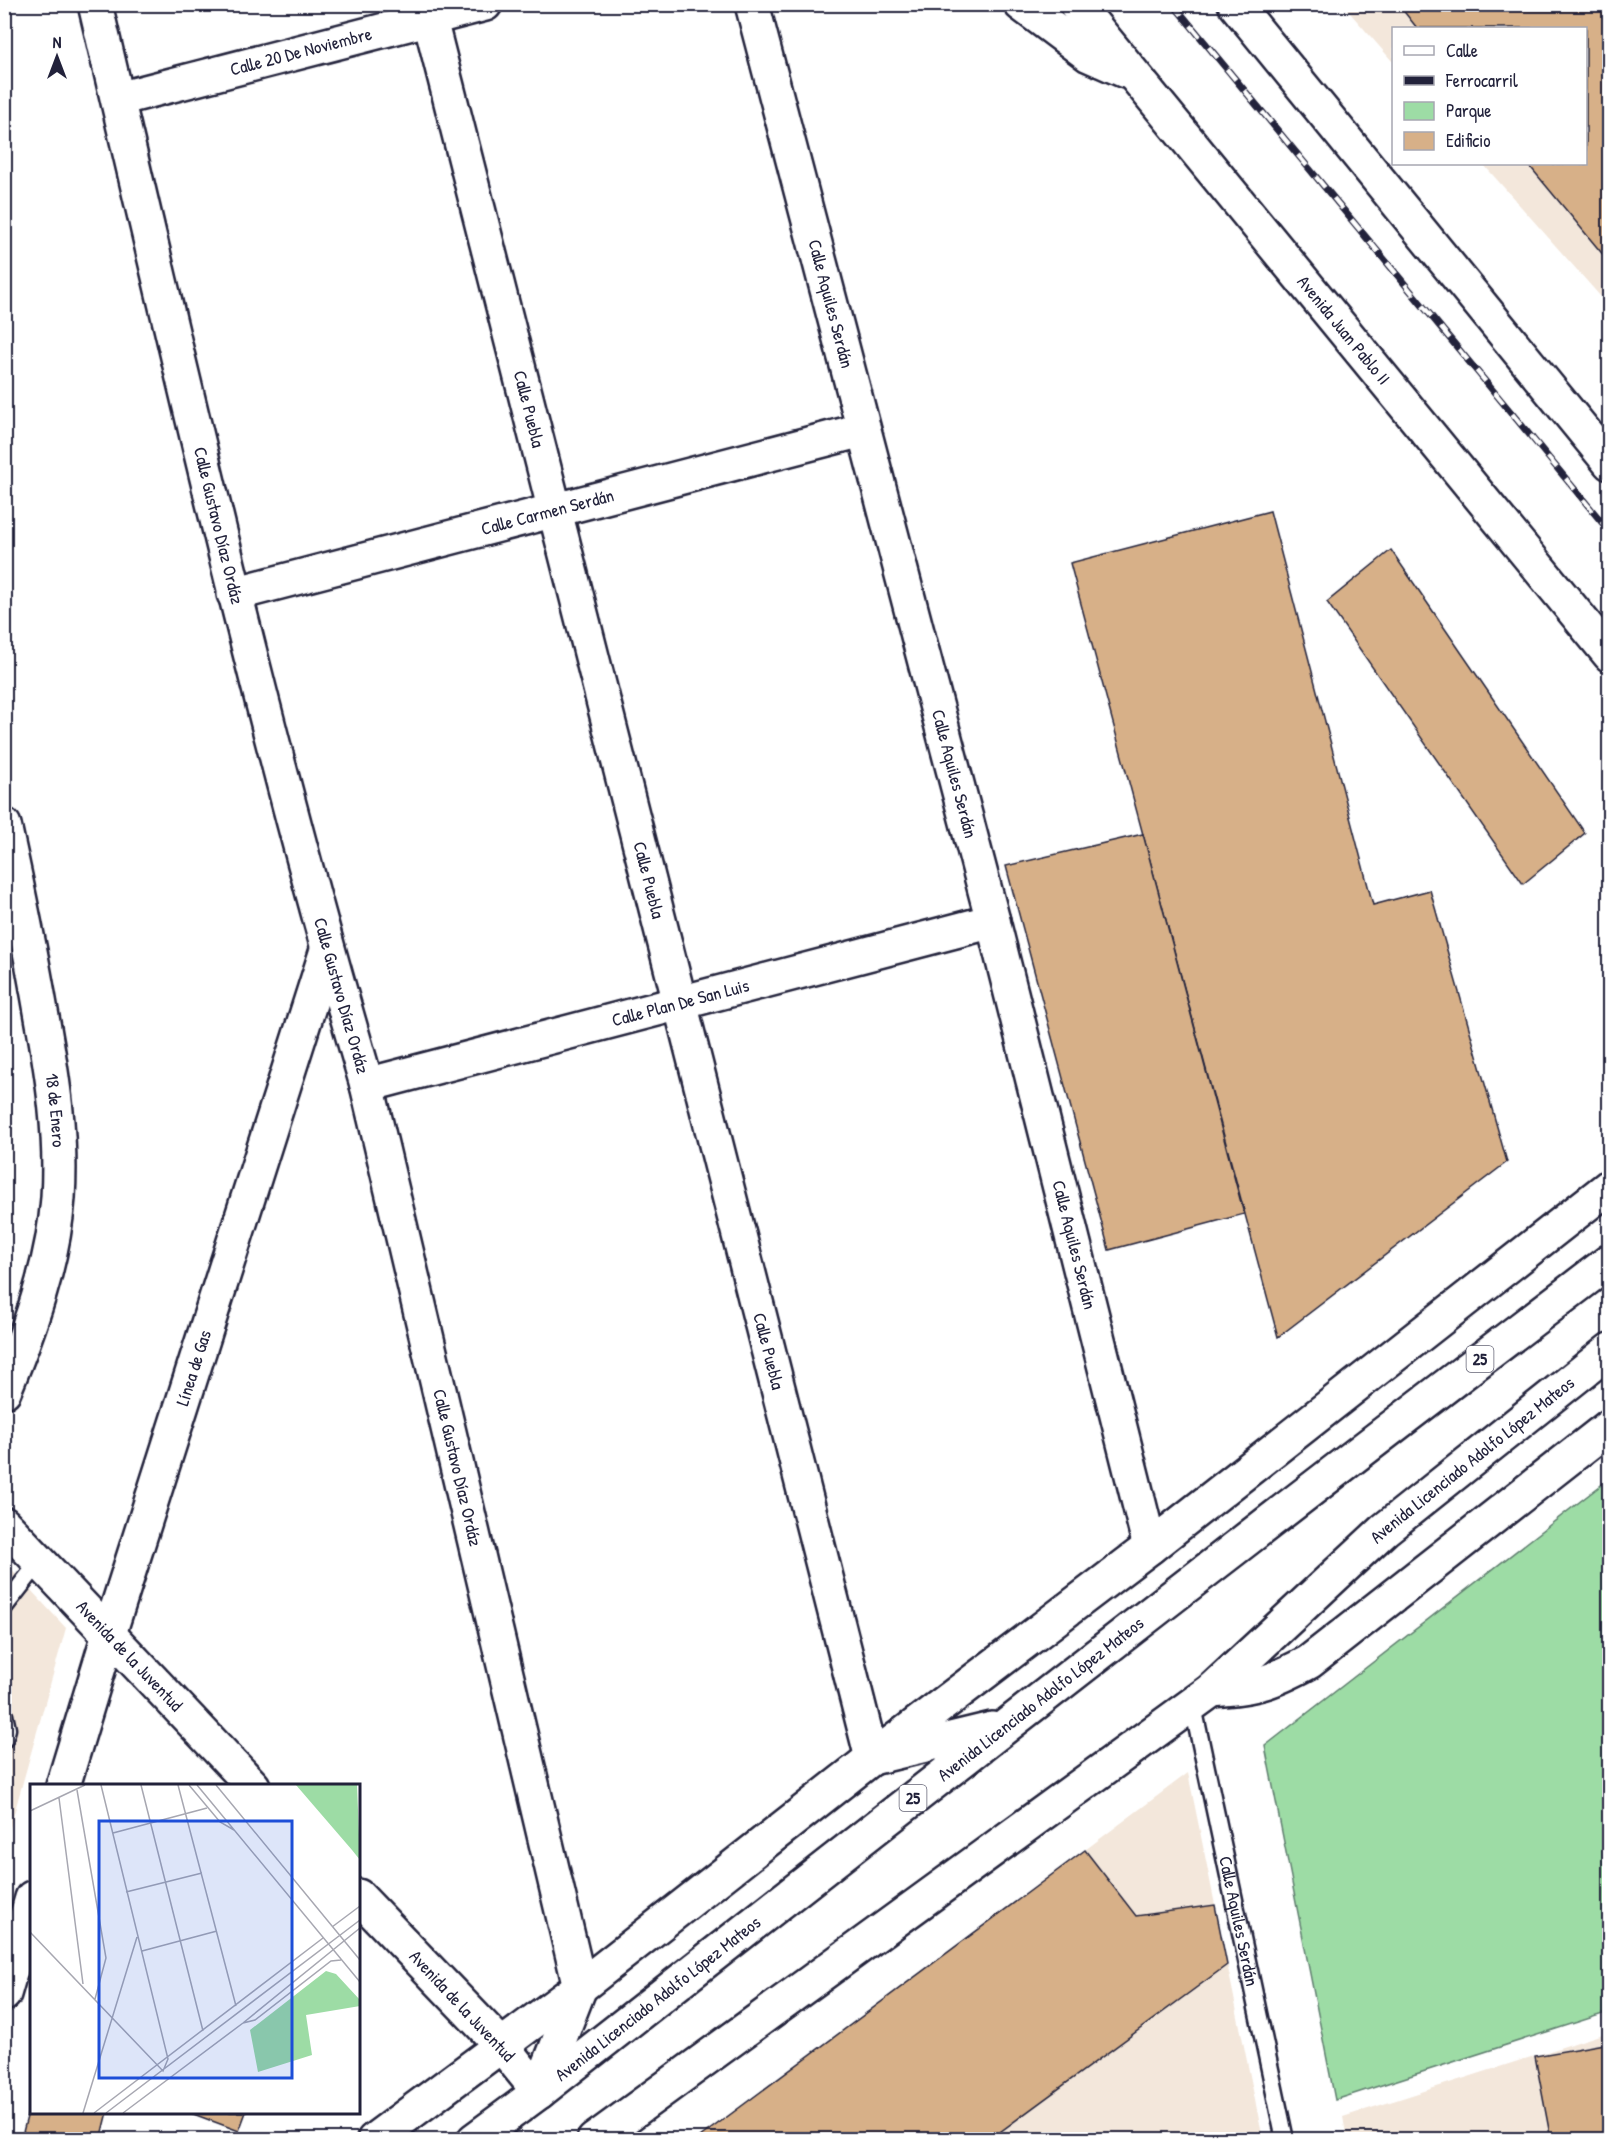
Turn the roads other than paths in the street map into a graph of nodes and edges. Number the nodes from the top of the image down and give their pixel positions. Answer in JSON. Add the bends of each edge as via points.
{"nodes":[{"id":1,"x":95,"y":4,"type":"edge"},
{"id":2,"x":485,"y":4,"type":"edge"},
{"id":3,"x":752,"y":4,"type":"edge"},
{"id":4,"x":1021,"y":4,"type":"edge"},
{"id":5,"x":1077,"y":4,"type":"edge"},
{"id":6,"x":1235,"y":4,"type":"edge"},
{"id":7,"x":428,"y":12,"type":"edge"},
{"id":8,"x":1131,"y":73,"type":"junction"},
{"id":9,"x":118,"y":99,"type":"junction"},
{"id":10,"x":862,"y":430,"type":"junction"},
{"id":11,"x":1610,"y":464,"type":"edge"},
{"id":12,"x":556,"y":509,"type":"junction"},
{"id":13,"x":234,"y":594,"type":"junction"},
{"id":14,"x":1610,"y":655,"type":"edge"},
{"id":15,"x":4,"y":825,"type":"edge"},
{"id":16,"x":993,"y":921,"type":"junction"},
{"id":17,"x":327,"y":950,"type":"junction"},
{"id":18,"x":680,"y":1003,"type":"junction"},
{"id":19,"x":367,"y":1084,"type":"junction"},
{"id":20,"x":1610,"y":1186,"type":"edge"},
{"id":21,"x":1610,"y":1261,"type":"edge"},
{"id":22,"x":1610,"y":1350,"type":"edge"},
{"id":23,"x":4,"y":1391,"type":"edge"},
{"id":24,"x":1610,"y":1426,"type":"edge"},
{"id":25,"x":4,"y":1524,"type":"edge"},
{"id":26,"x":1150,"y":1547,"type":"junction"},
{"id":27,"x":40,"y":1561,"type":"junction"},
{"id":28,"x":4,"y":1607,"type":"edge"},
{"id":29,"x":109,"y":1634,"type":"junction"},
{"id":30,"x":1202,"y":1696,"type":"junction"},
{"id":31,"x":4,"y":1715,"type":"edge"},
{"id":32,"x":1003,"y":1727,"type":"junction"},
{"id":33,"x":4,"y":1739,"type":"edge"},
{"id":34,"x":872,"y":1758,"type":"junction"},
{"id":35,"x":63,"y":1784,"type":"edge"},
{"id":36,"x":252,"y":1784,"type":"edge"},
{"id":37,"x":360,"y":1898,"type":"edge"},
{"id":38,"x":30,"y":1905,"type":"edge"},
{"id":39,"x":580,"y":1987,"type":"junction"},
{"id":40,"x":4,"y":1995,"type":"edge"},
{"id":41,"x":502,"y":2046,"type":"junction"},
{"id":42,"x":540,"y":2092,"type":"junction"},
{"id":43,"x":374,"y":2139,"type":"edge"},
{"id":44,"x":474,"y":2139,"type":"edge"},
{"id":45,"x":594,"y":2139,"type":"edge"},
{"id":46,"x":1286,"y":2139,"type":"edge"}],
"edges":[{"from":1,"to":9,"type":"street","name":"Calle Gustavo Díaz Ordáz"},
{"from":2,"to":7,"type":"street","name":"Calle 20 De Noviembre"},
{"from":3,"to":10,"type":"street","name":"Calle Aquiles Serdán"},
{"from":4,"to":8,"type":"street","via":[[1089,55]]},
{"from":5,"to":8,"type":"street","name":"Avenida Juan Pablo II"},
{"from":6,"to":11,"type":"street"},
{"from":7,"to":9,"type":"street","name":"Calle 20 De Noviembre"},
{"from":7,"to":12,"type":"street","name":"Calle Puebla"},
{"from":8,"to":14,"type":"street","name":"Avenida Juan Pablo II"},
{"from":9,"to":13,"type":"street","name":"Calle Gustavo Díaz Ordáz"},
{"from":10,"to":12,"type":"street","name":"Calle Carmen Serdán"},
{"from":10,"to":16,"type":"street","name":"Calle Aquiles Serdán"},
{"from":12,"to":13,"type":"street","name":"Calle Carmen Serdán"},
{"from":12,"to":18,"type":"street","name":"Calle Puebla"},
{"from":13,"to":17,"type":"street","name":"Calle Gustavo Díaz Ordáz"},
{"from":15,"to":23,"type":"street","name":"18 de Enero","via":[[56,1097],[60,1143],[58,1200],[48,1262],[21,1351]]},
{"from":16,"to":18,"type":"street","name":"Calle Plan De San Luis"},
{"from":16,"to":26,"type":"street","name":"Calle Aquiles Serdán"},
{"from":17,"to":19,"type":"street","name":"Calle Gustavo Díaz Ordáz"},
{"from":17,"to":29,"type":"street","name":"Línea de Gas"},
{"from":18,"to":19,"type":"street","name":"Calle Plan De San Luis"},
{"from":18,"to":34,"type":"street","name":"Calle Puebla"},
{"from":19,"to":39,"type":"street","name":"Calle Gustavo Díaz Ordáz"},
{"from":20,"to":26,"type":"street"},
{"from":21,"to":32,"type":"street","name":"Avenida Licenciado Adolfo López Mateos","number":"25"},
{"from":22,"to":30,"type":"street","name":"Avenida Licenciado Adolfo López Mateos","via":[[1384,1530]]},
{"from":24,"to":30,"type":"street","via":[[1309,1662],[1254,1687]]},
{"from":25,"to":27,"type":"street","name":"Avenida de la Juventud"},
{"from":26,"to":34,"type":"street"},
{"from":27,"to":28,"type":"lane"},
{"from":27,"to":29,"type":"street","name":"Avenida de la Juventud"},
{"from":29,"to":35,"type":"street","name":"Línea de Gas"},
{"from":29,"to":36,"type":"street","name":"Avenida de la Juventud"},
{"from":30,"to":45,"type":"street","name":"Avenida Licenciado Adolfo López Mateos"},
{"from":30,"to":46,"type":"lane","name":"Calle Aquiles Serdán"},
{"from":31,"to":33,"type":"lane"},
{"from":32,"to":34,"type":"street"},
{"from":32,"to":42,"type":"street","name":"Avenida Licenciado Adolfo López Mateos","number":"25"},
{"from":34,"to":39,"type":"street"},
{"from":37,"to":41,"type":"street","name":"Avenida de la Juventud"},
{"from":38,"to":40,"type":"street"},
{"from":39,"to":41,"type":"street"},
{"from":39,"to":42,"type":"street"},
{"from":41,"to":42,"type":"street","name":"Avenida de la Juventud"},
{"from":41,"to":43,"type":"street"},
{"from":42,"to":44,"type":"street","name":"Avenida Licenciado Adolfo López Mateos","number":"25"}]}
